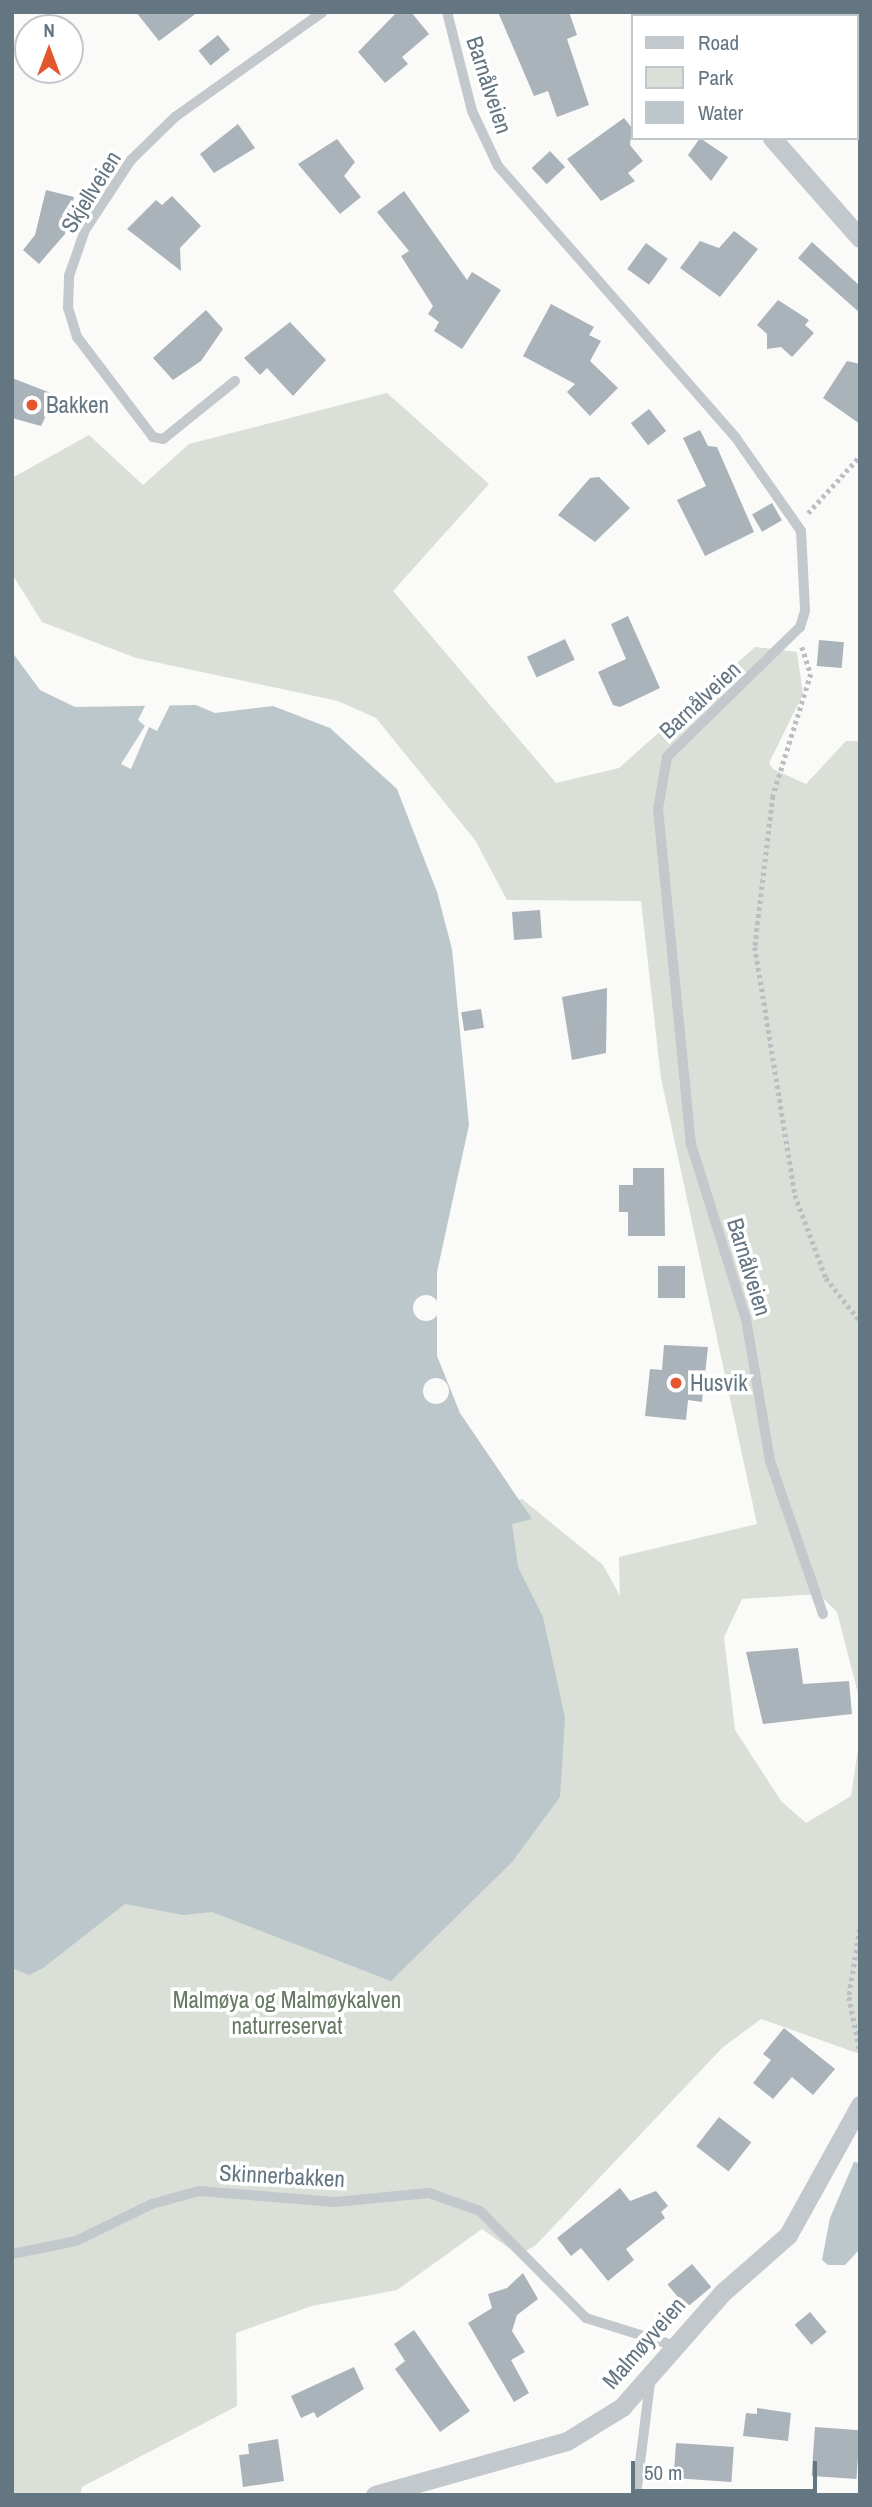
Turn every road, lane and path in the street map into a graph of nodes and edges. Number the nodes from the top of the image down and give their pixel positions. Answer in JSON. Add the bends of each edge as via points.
{"nodes":[{"id":1,"x":323,"y":12,"type":"edge"},
{"id":2,"x":447,"y":12,"type":"edge"},
{"id":3,"x":774,"y":140,"type":"edge"},
{"id":4,"x":860,"y":238,"type":"edge"},
{"id":5,"x":235,"y":381,"type":"dead end"},
{"id":6,"x":860,"y":456,"type":"edge"},
{"id":7,"x":797,"y":523,"type":"junction"},
{"id":8,"x":795,"y":636,"type":"junction"},
{"id":9,"x":860,"y":1321,"type":"edge"},
{"id":10,"x":823,"y":1614,"type":"dead end"},
{"id":11,"x":860,"y":1929,"type":"edge"},
{"id":12,"x":860,"y":2051,"type":"edge"},
{"id":13,"x":860,"y":2105,"type":"edge"},
{"id":14,"x":12,"y":2254,"type":"edge"},
{"id":15,"x":676,"y":2346,"type":"junction"},
{"id":16,"x":650,"y":2378,"type":"junction"},
{"id":17,"x":375,"y":2495,"type":"edge"},
{"id":18,"x":636,"y":2495,"type":"edge"}],
"edges":[{"from":1,"to":5,"type":"lane","name":"Skjellveien","via":[[176,117],[131,160],[85,230],[69,276],[68,308],[77,337],[153,437],[163,439]]},
{"from":2,"to":7,"type":"lane","name":"Barnålveien","via":[[472,111],[498,166],[736,438]]},
{"from":3,"to":4,"type":"street"},
{"from":6,"to":7,"type":"path"},
{"from":7,"to":8,"type":"lane","via":[[805,611]]},
{"from":8,"to":9,"type":"path","via":[[811,674],[773,796],[755,947],[795,1195],[826,1278]]},
{"from":8,"to":10,"type":"lane","name":"Barnålveien","via":[[667,757],[658,809],[691,1144],[747,1320],[770,1461]]},
{"from":11,"to":12,"type":"path","via":[[849,1997]]},
{"from":13,"to":15,"type":"street","name":"Malmøyveien","via":[[788,2235],[722,2293]]},
{"from":14,"to":15,"type":"lane","name":"Skinnerbakken","via":[[76,2241],[152,2204],[200,2191],[335,2202],[429,2193],[481,2211],[586,2318]]},
{"from":15,"to":16,"type":"street","name":"Malmøyveien"},
{"from":16,"to":17,"type":"street","name":"Malmøyveien","via":[[580,2436]]},
{"from":16,"to":18,"type":"lane"}]}
